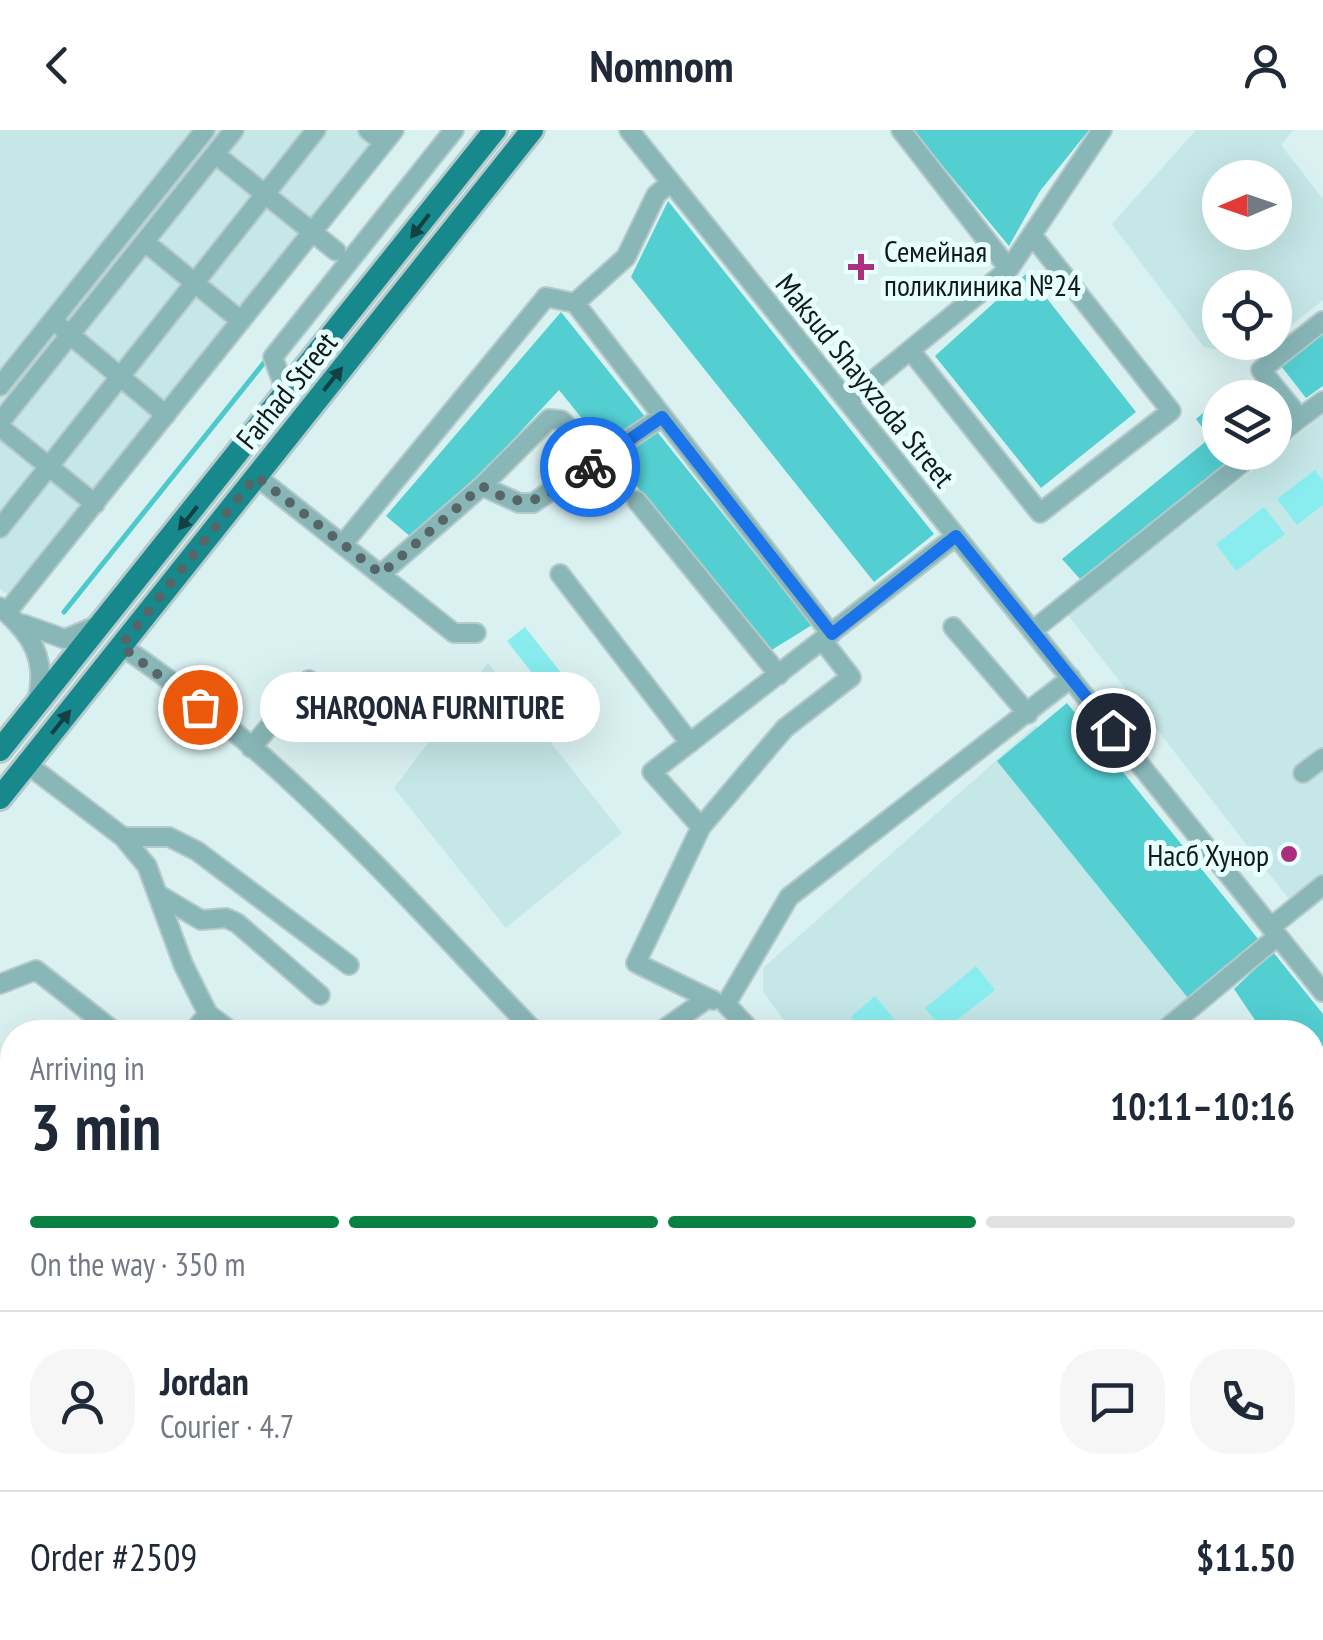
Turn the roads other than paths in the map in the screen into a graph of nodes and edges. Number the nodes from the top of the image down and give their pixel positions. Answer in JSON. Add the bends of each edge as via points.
{"nodes":[{"id":1,"x":205,"y":130,"type":"edge"},
{"id":2,"x":234,"y":130,"type":"edge"},
{"id":3,"x":316,"y":130,"type":"edge"},
{"id":4,"x":368,"y":130,"type":"edge"},
{"id":5,"x":454,"y":130,"type":"edge"},
{"id":6,"x":495,"y":130,"type":"edge"},
{"id":7,"x":532,"y":130,"type":"edge"},
{"id":8,"x":630,"y":130,"type":"edge"},
{"id":9,"x":901,"y":130,"type":"edge"},
{"id":10,"x":1102,"y":130,"type":"edge"},
{"id":11,"x":389,"y":136,"type":"edge"},
{"id":12,"x":215,"y":154,"type":"junction"},
{"id":13,"x":672,"y":182,"type":"junction"},
{"id":14,"x":265,"y":194,"type":"junction"},
{"id":15,"x":312,"y":233,"type":"junction"},
{"id":16,"x":1032,"y":234,"type":"junction"},
{"id":17,"x":144,"y":242,"type":"junction"},
{"id":18,"x":336,"y":251,"type":"dead end"},
{"id":19,"x":1009,"y":269,"type":"junction"},
{"id":20,"x":195,"y":282,"type":"junction"},
{"id":21,"x":575,"y":303,"type":"junction"},
{"id":22,"x":54,"y":321,"type":"junction"},
{"id":23,"x":241,"y":321,"type":"junction"},
{"id":24,"x":1323,"y":321,"type":"edge"},
{"id":25,"x":70,"y":335,"type":"junction"},
{"id":26,"x":911,"y":350,"type":"junction"},
{"id":27,"x":120,"y":377,"type":"junction"},
{"id":28,"x":0,"y":386,"type":"edge"},
{"id":29,"x":287,"y":395,"type":"junction"},
{"id":30,"x":848,"y":401,"type":"junction"},
{"id":31,"x":1323,"y":402,"type":"edge"},
{"id":32,"x":166,"y":415,"type":"junction"},
{"id":33,"x":662,"y":417,"type":"junction"},
{"id":34,"x":1300,"y":418,"type":"junction"},
{"id":35,"x":1292,"y":424,"type":"edge"},
{"id":36,"x":0,"y":425,"type":"edge"},
{"id":37,"x":601,"y":459,"type":"junction"},
{"id":38,"x":49,"y":466,"type":"junction"},
{"id":39,"x":1233,"y":470,"type":"edge"},
{"id":40,"x":256,"y":476,"type":"junction"},
{"id":41,"x":482,"y":486,"type":"junction"},
{"id":42,"x":637,"y":502,"type":"dead end"},
{"id":43,"x":95,"y":504,"type":"junction"},
{"id":44,"x":0,"y":528,"type":"edge"},
{"id":45,"x":956,"y":536,"type":"junction"},
{"id":46,"x":343,"y":544,"type":"junction"},
{"id":47,"x":381,"y":574,"type":"junction"},
{"id":48,"x":560,"y":574,"type":"dead end"},
{"id":49,"x":6,"y":615,"type":"edge"},
{"id":50,"x":104,"y":622,"type":"junction"},
{"id":51,"x":953,"y":627,"type":"dead end"},
{"id":52,"x":1032,"y":630,"type":"junction"},
{"id":53,"x":476,"y":633,"type":"dead end"},
{"id":54,"x":827,"y":638,"type":"junction"},
{"id":55,"x":121,"y":646,"type":"junction"},
{"id":56,"x":36,"y":650,"type":"junction"},
{"id":57,"x":63,"y":669,"type":"junction"},
{"id":58,"x":778,"y":675,"type":"junction"},
{"id":59,"x":1071,"y":678,"type":"junction"},
{"id":60,"x":309,"y":680,"type":"dead end"},
{"id":61,"x":88,"y":688,"type":"junction"},
{"id":62,"x":36,"y":704,"type":"junction"},
{"id":63,"x":1028,"y":714,"type":"junction"},
{"id":64,"x":690,"y":743,"type":"junction"},
{"id":65,"x":251,"y":748,"type":"junction"},
{"id":66,"x":0,"y":750,"type":"edge"},
{"id":67,"x":1323,"y":758,"type":"edge"},
{"id":68,"x":27,"y":764,"type":"junction"},
{"id":69,"x":1303,"y":773,"type":"dead end"},
{"id":70,"x":0,"y":798,"type":"edge"},
{"id":71,"x":701,"y":827,"type":"junction"},
{"id":72,"x":123,"y":837,"type":"junction"},
{"id":73,"x":1323,"y":885,"type":"edge"},
{"id":74,"x":159,"y":895,"type":"junction"},
{"id":75,"x":1274,"y":931,"type":"junction"},
{"id":76,"x":349,"y":965,"type":"dead end"},
{"id":77,"x":0,"y":984,"type":"edge"},
{"id":78,"x":1323,"y":992,"type":"edge"},
{"id":79,"x":320,"y":995,"type":"dead end"},
{"id":80,"x":717,"y":1001,"type":"junction"},
{"id":81,"x":208,"y":1014,"type":"junction"},
{"id":82,"x":100,"y":1020,"type":"edge"},
{"id":83,"x":203,"y":1020,"type":"edge"},
{"id":84,"x":216,"y":1020,"type":"edge"},
{"id":85,"x":524,"y":1020,"type":"edge"},
{"id":86,"x":684,"y":1020,"type":"edge"},
{"id":87,"x":738,"y":1020,"type":"edge"},
{"id":88,"x":1183,"y":1020,"type":"edge"}],
"edges":[{"from":1,"to":22,"type":"street"},
{"from":2,"to":12,"type":"street"},
{"from":3,"to":14,"type":"street"},
{"from":4,"to":11,"type":"street"},
{"from":5,"to":29,"type":"street","via":[[272,358]]},
{"from":6,"to":29,"type":"main road","name":"Farhad Street","one_way":true},
{"from":40,"to":7,"type":"main road","name":"Farhad Street","one_way":true},
{"from":8,"to":13,"type":"street","name":"Maksud Shayxzoda Street"},
{"from":9,"to":19,"type":"street"},
{"from":10,"to":16,"type":"street"},
{"from":11,"to":15,"type":"street"},
{"from":12,"to":14,"type":"street"},
{"from":12,"to":17,"type":"street"},
{"from":13,"to":21,"type":"street","via":[[656,195],[626,257]]},
{"from":13,"to":30,"type":"street","name":"Maksud Shayxzoda Street"},
{"from":14,"to":15,"type":"street"},
{"from":14,"to":20,"type":"street"},
{"from":15,"to":18,"type":"street"},
{"from":15,"to":23,"type":"street"},
{"from":16,"to":19,"type":"street"},
{"from":16,"to":26,"type":"street","via":[[1171,411],[1040,513]]},
{"from":17,"to":20,"type":"street"},
{"from":17,"to":25,"type":"street"},
{"from":19,"to":26,"type":"street"},
{"from":20,"to":23,"type":"street"},
{"from":20,"to":27,"type":"street"},
{"from":21,"to":33,"type":"street"},
{"from":21,"to":46,"type":"street","via":[[546,297]]},
{"from":22,"to":25,"type":"street"},
{"from":22,"to":28,"type":"street"},
{"from":23,"to":32,"type":"street"},
{"from":24,"to":34,"type":"street","via":[[1261,370]]},
{"from":25,"to":27,"type":"street"},
{"from":25,"to":36,"type":"street"},
{"from":26,"to":30,"type":"street"},
{"from":27,"to":32,"type":"street"},
{"from":27,"to":38,"type":"street"},
{"from":29,"to":50,"type":"main road","name":"Farhad Street","one_way":true},
{"from":30,"to":45,"type":"street","name":"Maksud Shayxzoda Street"},
{"from":31,"to":34,"type":"street"},
{"from":32,"to":43,"type":"street"},
{"from":33,"to":37,"type":"street"},
{"from":33,"to":54,"type":"street"},
{"from":34,"to":35,"type":"street"},
{"from":36,"to":38,"type":"street"},
{"from":37,"to":41,"type":"street","via":[[533,504]]},
{"from":37,"to":41,"type":"street","via":[[560,420],[549,418]]},
{"from":38,"to":43,"type":"street"},
{"from":38,"to":44,"type":"street"},
{"from":39,"to":52,"type":"street"},
{"from":40,"to":46,"type":"street"},
{"from":40,"to":55,"type":"main road","name":"Farhad Street"},
{"from":41,"to":47,"type":"street"},
{"from":42,"to":58,"type":"street"},
{"from":43,"to":49,"type":"street"},
{"from":45,"to":52,"type":"street","name":"Maksud Shayxzoda Street"},
{"from":45,"to":54,"type":"street"},
{"from":46,"to":47,"type":"street"},
{"from":47,"to":53,"type":"street","via":[[454,633]]},
{"from":48,"to":64,"type":"street"},
{"from":49,"to":50,"type":"street","via":[[65,639]]},
{"from":49,"to":56,"type":"street"},
{"from":50,"to":57,"type":"main road","name":"Farhad Street"},
{"from":51,"to":63,"type":"street"},
{"from":52,"to":59,"type":"street","name":"Maksud Shayxzoda Street"},
{"from":54,"to":58,"type":"street"},
{"from":54,"to":71,"type":"street","via":[[851,677],[785,728]]},
{"from":55,"to":61,"type":"main road","name":"Farhad Street"},
{"from":55,"to":65,"type":"street"},
{"from":56,"to":57,"type":"street"},
{"from":56,"to":62,"type":"street","via":[[42,669]]},
{"from":57,"to":61,"type":"main road"},
{"from":57,"to":62,"type":"main road","name":"Farhad Street"},
{"from":58,"to":64,"type":"street"},
{"from":59,"to":63,"type":"street"},
{"from":59,"to":75,"type":"street","name":"Maksud Shayxzoda Street"},
{"from":60,"to":65,"type":"street"},
{"from":68,"to":61,"type":"main road","name":"Farhad Street","one_way":true},
{"from":62,"to":66,"type":"main road","name":"Farhad Street"},
{"from":63,"to":80,"type":"street","via":[[789,898]]},
{"from":64,"to":71,"type":"street","via":[[652,772]]},
{"from":65,"to":85,"type":"street"},
{"from":67,"to":69,"type":"street"},
{"from":68,"to":70,"type":"main road","name":"Farhad Street"},
{"from":68,"to":72,"type":"street"},
{"from":71,"to":80,"type":"street","via":[[636,963]]},
{"from":72,"to":74,"type":"street","via":[[147,866]]},
{"from":72,"to":76,"type":"street","via":[[170,837],[197,851]]},
{"from":73,"to":75,"type":"street"},
{"from":74,"to":79,"type":"street","via":[[201,920],[237,923]]},
{"from":74,"to":81,"type":"street"},
{"from":75,"to":78,"type":"street","name":"Maksud Shayxzoda Street"},
{"from":75,"to":88,"type":"street"},
{"from":77,"to":82,"type":"street","via":[[36,970]]},
{"from":80,"to":86,"type":"street"},
{"from":80,"to":87,"type":"street"},
{"from":81,"to":83,"type":"street"},
{"from":81,"to":84,"type":"street"}]}
